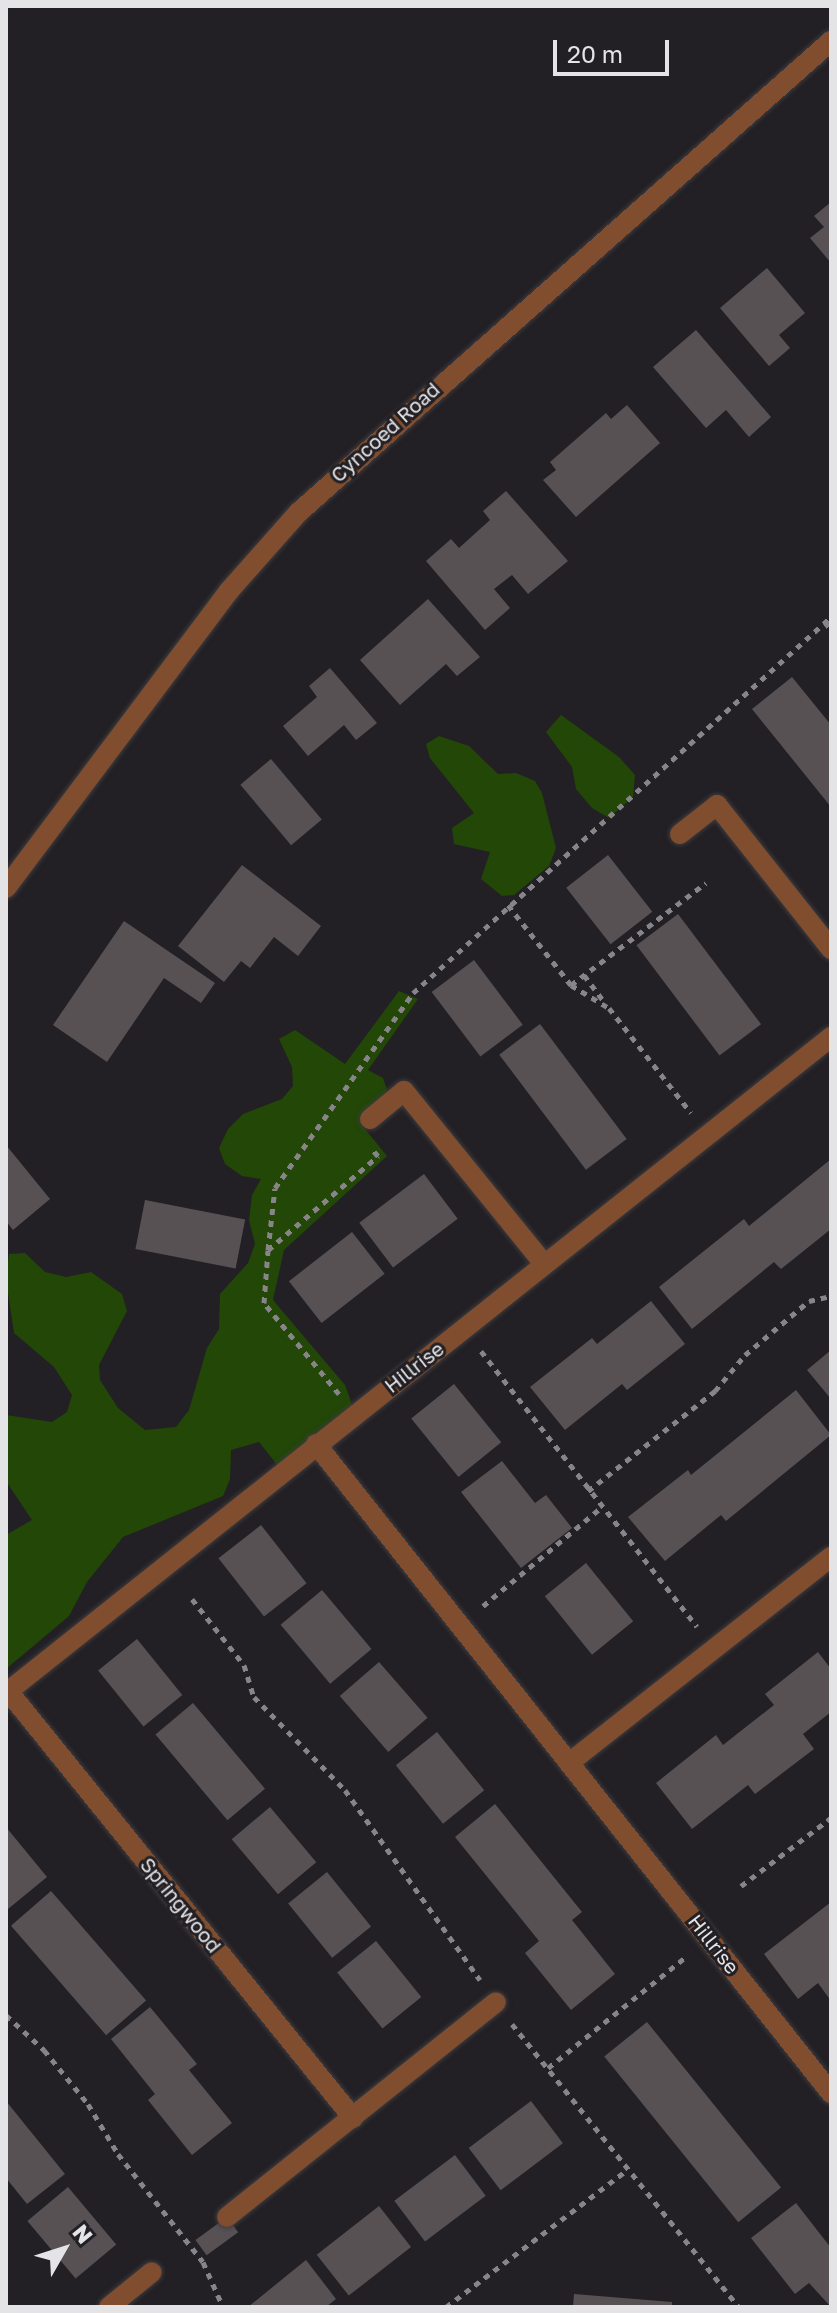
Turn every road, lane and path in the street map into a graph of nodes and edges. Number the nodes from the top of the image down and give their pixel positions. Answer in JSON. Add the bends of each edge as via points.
{"nodes":[{"id":1,"x":831,"y":41,"type":"edge"},
{"id":2,"x":831,"y":617,"type":"edge"},
{"id":3,"x":825,"y":622,"type":"junction"},
{"id":4,"x":831,"y":630,"type":"edge"},
{"id":5,"x":680,"y":834,"type":"dead end"},
{"id":6,"x":706,"y":883,"type":"dead end"},
{"id":7,"x":6,"y":888,"type":"edge"},
{"id":8,"x":508,"y":905,"type":"junction"},
{"id":9,"x":831,"y":949,"type":"edge"},
{"id":10,"x":584,"y":975,"type":"junction"},
{"id":11,"x":571,"y":985,"type":"junction"},
{"id":12,"x":609,"y":1008,"type":"junction"},
{"id":13,"x":831,"y":1037,"type":"edge"},
{"id":14,"x":334,"y":1106,"type":"junction"},
{"id":15,"x":343,"y":1116,"type":"dead end"},
{"id":16,"x":365,"y":1127,"type":"joint"},
{"id":17,"x":708,"y":1135,"type":"junction"},
{"id":18,"x":268,"y":1250,"type":"junction"},
{"id":19,"x":544,"y":1264,"type":"junction"},
{"id":20,"x":831,"y":1296,"type":"edge"},
{"id":21,"x":463,"y":1328,"type":"junction"},
{"id":22,"x":355,"y":1413,"type":"junction"},
{"id":23,"x":316,"y":1444,"type":"junction"},
{"id":24,"x":588,"y":1491,"type":"junction"},
{"id":25,"x":602,"y":1507,"type":"junction"},
{"id":26,"x":831,"y":1557,"type":"edge"},
{"id":27,"x":192,"y":1599,"type":"dead end"},
{"id":28,"x":460,"y":1626,"type":"junction"},
{"id":29,"x":714,"y":1649,"type":"junction"},
{"id":30,"x":7,"y":1692,"type":"edge"},
{"id":31,"x":569,"y":1763,"type":"junction"},
{"id":32,"x":831,"y":1818,"type":"edge"},
{"id":33,"x":741,"y":1886,"type":"dead end"},
{"id":34,"x":710,"y":1938,"type":"junction"},
{"id":35,"x":496,"y":2002,"type":"junction"},
{"id":36,"x":6,"y":2015,"type":"edge"},
{"id":37,"x":548,"y":2068,"type":"junction"},
{"id":38,"x":830,"y":2088,"type":"edge"},
{"id":39,"x":353,"y":2118,"type":"junction"},
{"id":40,"x":628,"y":2170,"type":"junction"},
{"id":41,"x":227,"y":2217,"type":"dead end"},
{"id":42,"x":152,"y":2272,"type":"dead end"},
{"id":43,"x":109,"y":2307,"type":"edge"},
{"id":44,"x":223,"y":2307,"type":"edge"},
{"id":45,"x":446,"y":2307,"type":"edge"},
{"id":46,"x":739,"y":2307,"type":"edge"}],
"edges":[{"from":1,"to":7,"type":"street","name":"Cyncoed Road","via":[[299,512],[229,591]]},
{"from":2,"to":3,"type":"path"},
{"from":3,"to":4,"type":"path"},
{"from":3,"to":8,"type":"path"},
{"from":5,"to":9,"type":"street","via":[[717,805]]},
{"from":6,"to":10,"type":"path"},
{"from":8,"to":11,"type":"path"},
{"from":8,"to":14,"type":"path","via":[[413,993]]},
{"from":10,"to":11,"type":"path"},
{"from":10,"to":12,"type":"path"},
{"from":11,"to":12,"type":"path"},
{"from":12,"to":17,"type":"path"},
{"from":13,"to":17,"type":"street","name":"Hillrise"},
{"from":14,"to":15,"type":"path"},
{"from":14,"to":18,"type":"path","via":[[275,1188]]},
{"from":16,"to":18,"type":"path","via":[[378,1156]]},
{"from":16,"to":19,"type":"street","via":[[404,1091]]},
{"from":17,"to":19,"type":"street","name":"Hillrise"},
{"from":18,"to":22,"type":"path","via":[[264,1303]]},
{"from":19,"to":21,"type":"street","name":"Hillrise"},
{"from":20,"to":24,"type":"path","via":[[809,1301],[745,1355],[715,1391]]},
{"from":21,"to":22,"type":"street","name":"Hillrise"},
{"from":21,"to":24,"type":"path"},
{"from":22,"to":23,"type":"street","name":"Hillrise"},
{"from":23,"to":28,"type":"street","name":"Hillrise"},
{"from":23,"to":30,"type":"street","name":"Springwood"},
{"from":24,"to":25,"type":"path"},
{"from":25,"to":28,"type":"path"},
{"from":25,"to":29,"type":"path"},
{"from":26,"to":29,"type":"street"},
{"from":27,"to":35,"type":"path","via":[[244,1665],[254,1697],[345,1790]]},
{"from":28,"to":31,"type":"street","name":"Hillrise"},
{"from":29,"to":31,"type":"street"},
{"from":30,"to":39,"type":"street","name":"Springwood"},
{"from":31,"to":34,"type":"street","name":"Hillrise"},
{"from":32,"to":33,"type":"path"},
{"from":34,"to":37,"type":"path"},
{"from":34,"to":38,"type":"street","name":"Hillrise"},
{"from":35,"to":37,"type":"path"},
{"from":35,"to":39,"type":"street"},
{"from":36,"to":44,"type":"path","via":[[44,2050],[88,2104],[118,2154],[203,2262]]},
{"from":37,"to":40,"type":"path"},
{"from":39,"to":41,"type":"street"},
{"from":40,"to":45,"type":"path"},
{"from":40,"to":46,"type":"path"},
{"from":42,"to":43,"type":"street"}]}
